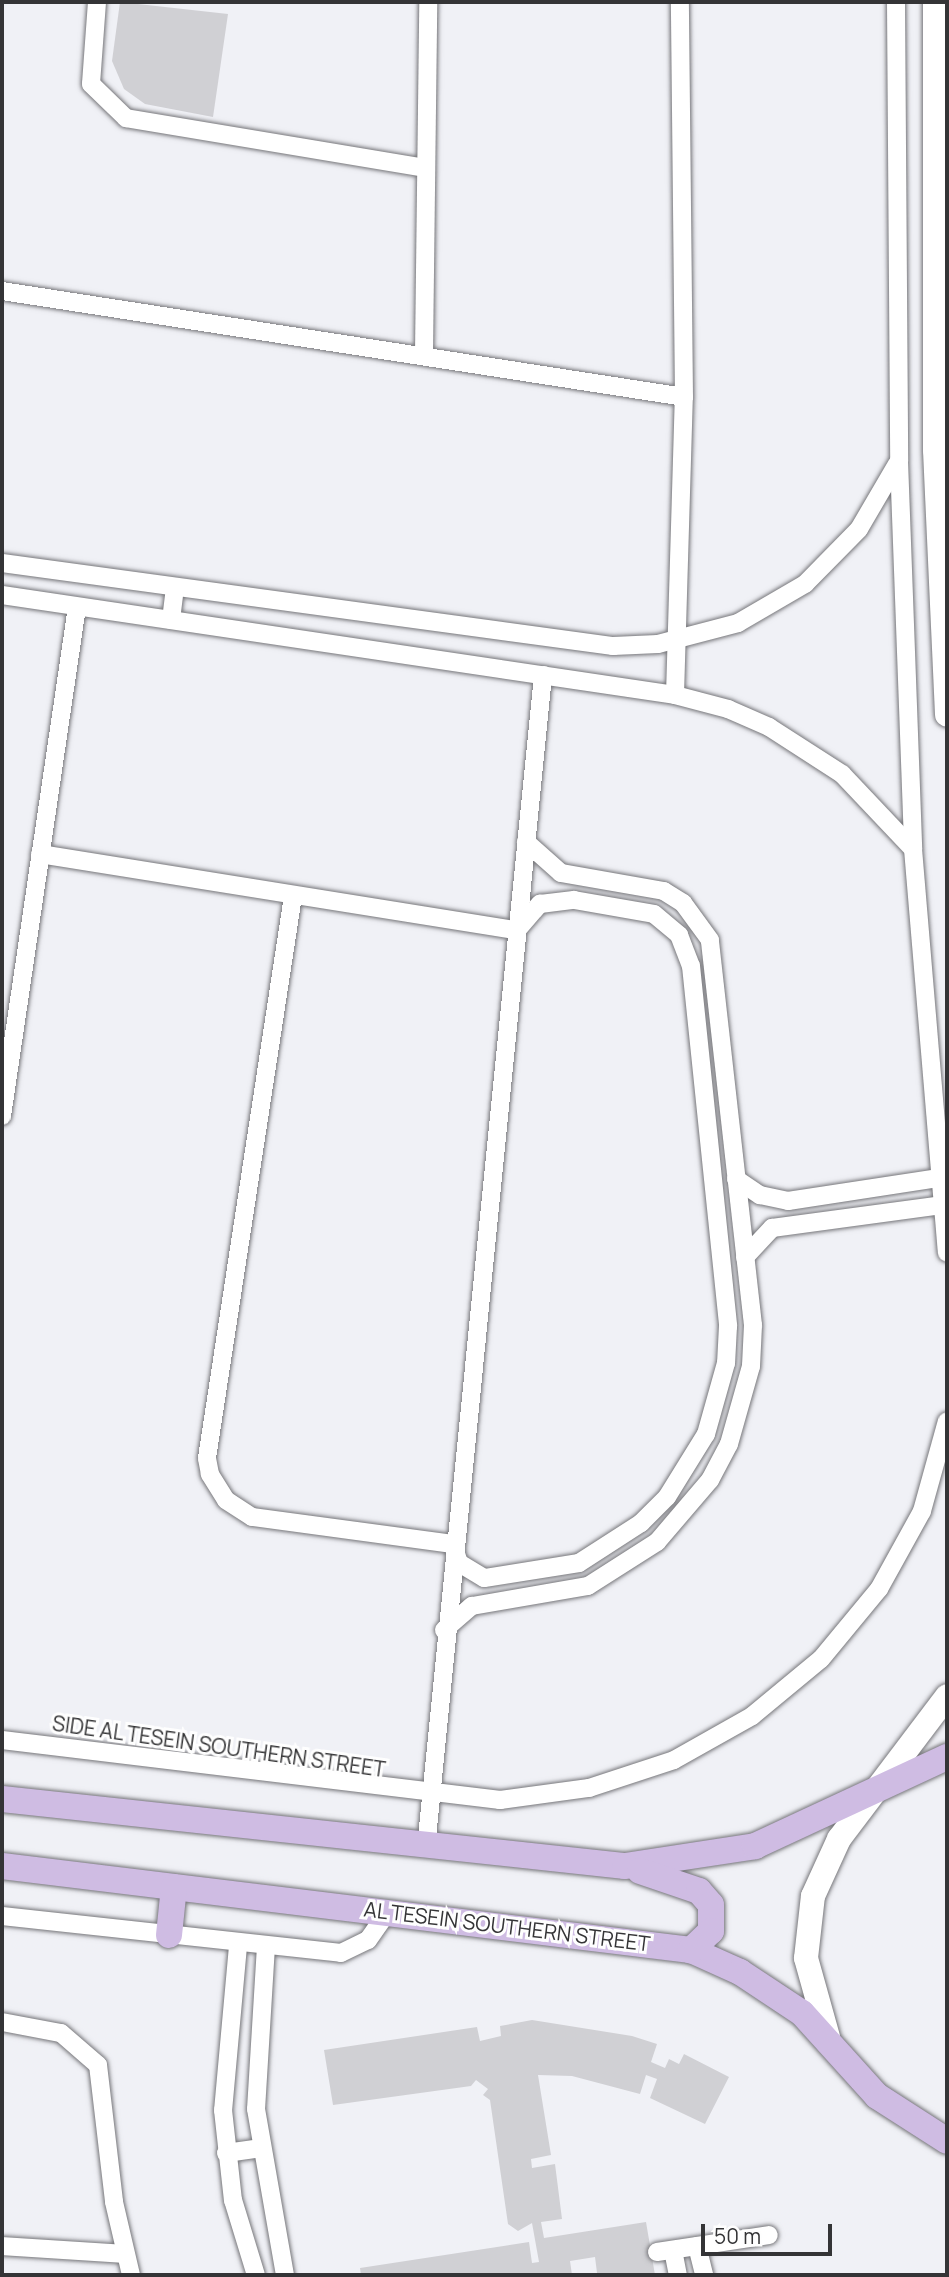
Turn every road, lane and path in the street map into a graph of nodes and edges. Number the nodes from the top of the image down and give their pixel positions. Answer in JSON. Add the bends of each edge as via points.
{"nodes":[{"id":1,"x":97,"y":2,"type":"edge"},
{"id":2,"x":428,"y":2,"type":"edge"},
{"id":3,"x":680,"y":2,"type":"edge"},
{"id":4,"x":896,"y":2,"type":"edge"},
{"id":5,"x":935,"y":2,"type":"edge"},
{"id":6,"x":425,"y":168,"type":"junction"},
{"id":7,"x":2,"y":290,"type":"edge"},
{"id":8,"x":424,"y":353,"type":"junction"},
{"id":9,"x":684,"y":397,"type":"junction"},
{"id":10,"x":899,"y":461,"type":"junction"},
{"id":11,"x":2,"y":563,"type":"edge"},
{"id":12,"x":175,"y":587,"type":"junction"},
{"id":13,"x":2,"y":595,"type":"edge"},
{"id":14,"x":77,"y":607,"type":"junction"},
{"id":15,"x":171,"y":621,"type":"junction"},
{"id":16,"x":679,"y":639,"type":"junction"},
{"id":17,"x":543,"y":675,"type":"junction"},
{"id":18,"x":675,"y":695,"type":"junction"},
{"id":19,"x":947,"y":715,"type":"edge"},
{"id":20,"x":526,"y":842,"type":"junction"},
{"id":21,"x":913,"y":849,"type":"junction"},
{"id":22,"x":40,"y":854,"type":"junction"},
{"id":23,"x":293,"y":896,"type":"junction"},
{"id":24,"x":517,"y":930,"type":"junction"},
{"id":25,"x":2,"y":1116,"type":"edge"},
{"id":26,"x":939,"y":1178,"type":"junction"},
{"id":27,"x":736,"y":1179,"type":"junction"},
{"id":28,"x":943,"y":1205,"type":"junction"},
{"id":29,"x":947,"y":1253,"type":"edge"},
{"id":30,"x":745,"y":1257,"type":"junction"},
{"id":31,"x":947,"y":1420,"type":"edge"},
{"id":32,"x":453,"y":1544,"type":"junction"},
{"id":33,"x":444,"y":1630,"type":"junction"},
{"id":34,"x":947,"y":1696,"type":"edge"},
{"id":35,"x":2,"y":1740,"type":"edge"},
{"id":36,"x":947,"y":1757,"type":"edge"},
{"id":37,"x":879,"y":1786,"type":"junction"},
{"id":38,"x":430,"y":1796,"type":"junction"},
{"id":39,"x":2,"y":1800,"type":"edge"},
{"id":40,"x":426,"y":1848,"type":"junction"},
{"id":41,"x":2,"y":1866,"type":"edge"},
{"id":42,"x":625,"y":1866,"type":"junction"},
{"id":43,"x":174,"y":1887,"type":"junction"},
{"id":44,"x":388,"y":1911,"type":"junction"},
{"id":45,"x":2,"y":1916,"type":"edge"},
{"id":46,"x":169,"y":1935,"type":"junction"},
{"id":47,"x":238,"y":1946,"type":"junction"},
{"id":48,"x":266,"y":1946,"type":"junction"},
{"id":49,"x":691,"y":1950,"type":"junction"},
{"id":50,"x":2,"y":2022,"type":"edge"},
{"id":51,"x":828,"y":2037,"type":"junction"},
{"id":52,"x":255,"y":2083,"type":"junction"},
{"id":53,"x":223,"y":2085,"type":"junction"},
{"id":54,"x":947,"y":2141,"type":"edge"},
{"id":55,"x":260,"y":2148,"type":"junction"},
{"id":56,"x":226,"y":2153,"type":"junction"},
{"id":57,"x":769,"y":2235,"type":"dead end"},
{"id":58,"x":2,"y":2246,"type":"edge"},
{"id":59,"x":697,"y":2246,"type":"junction"},
{"id":60,"x":125,"y":2254,"type":"junction"},
{"id":61,"x":131,"y":2275,"type":"edge"},
{"id":62,"x":256,"y":2275,"type":"edge"},
{"id":63,"x":285,"y":2275,"type":"edge"},
{"id":64,"x":678,"y":2275,"type":"edge"},
{"id":65,"x":704,"y":2275,"type":"edge"}],
"edges":[{"from":1,"to":6,"type":"street","via":[[91,84],[126,118]]},
{"from":2,"to":6,"type":"street"},
{"from":3,"to":9,"type":"street"},
{"from":4,"to":10,"type":"street"},
{"from":5,"to":19,"type":"street","via":[[935,450]]},
{"from":6,"to":8,"type":"street"},
{"from":7,"to":8,"type":"street"},
{"from":8,"to":9,"type":"street"},
{"from":9,"to":16,"type":"street"},
{"from":10,"to":16,"type":"street","via":[[859,529],[805,584],[738,623]]},
{"from":10,"to":21,"type":"street"},
{"from":11,"to":12,"type":"street"},
{"from":12,"to":15,"type":"street"},
{"from":12,"to":16,"type":"street","via":[[612,646]]},
{"from":13,"to":14,"type":"street"},
{"from":14,"to":15,"type":"street"},
{"from":14,"to":22,"type":"street"},
{"from":15,"to":17,"type":"street"},
{"from":16,"to":18,"type":"street"},
{"from":17,"to":18,"type":"street"},
{"from":17,"to":20,"type":"street"},
{"from":18,"to":21,"type":"street","via":[[729,709],[807,748],[858,789]]},
{"from":20,"to":24,"type":"street"},
{"from":20,"to":27,"type":"street","via":[[561,873],[664,891],[699,920],[716,961]]},
{"from":21,"to":26,"type":"street"},
{"from":22,"to":23,"type":"street"},
{"from":22,"to":25,"type":"street"},
{"from":23,"to":24,"type":"street"},
{"from":23,"to":32,"type":"street","via":[[207,1458],[210,1474],[226,1500],[252,1517]]},
{"from":24,"to":32,"type":"street"},
{"from":24,"to":32,"type":"street","via":[[540,904],[574,900],[654,914],[687,949],[728,1326],[726,1363],[719,1399],[689,1467],[650,1514],[611,1545],[556,1570],[484,1577],[466,1570]]},
{"from":26,"to":27,"type":"street","via":[[788,1201],[760,1195]]},
{"from":26,"to":28,"type":"street"},
{"from":27,"to":30,"type":"street"},
{"from":28,"to":29,"type":"street"},
{"from":28,"to":30,"type":"street","via":[[772,1228]]},
{"from":30,"to":33,"type":"street","via":[[753,1325],[743,1406],[723,1456],[686,1513],[657,1542],[588,1586],[472,1606]]},
{"from":31,"to":38,"type":"street","name":"SIDE AL TESEIN SOUTHERN STREET","via":[[922,1511],[879,1589],[821,1659],[752,1716],[674,1760],[589,1788],[500,1800]]},
{"from":32,"to":33,"type":"street"},
{"from":33,"to":38,"type":"street"},
{"from":34,"to":37,"type":"street"},
{"from":35,"to":38,"type":"street","name":"SIDE AL TESEIN SOUTHERN STREET"},
{"from":36,"to":37,"type":"main road"},
{"from":37,"to":42,"type":"main road","via":[[755,1846]]},
{"from":37,"to":51,"type":"street","via":[[839,1839],[813,1896],[806,1958]]},
{"from":38,"to":40,"type":"street"},
{"from":39,"to":40,"type":"main road"},
{"from":40,"to":42,"type":"main road"},
{"from":41,"to":43,"type":"main road","name":"AL TESEIN SOUTHERN STREET"},
{"from":42,"to":49,"type":"main road","via":[[706,1897],[714,1923]]},
{"from":43,"to":44,"type":"main road","name":"AL TESEIN SOUTHERN STREET"},
{"from":43,"to":46,"type":"main road"},
{"from":44,"to":48,"type":"street","via":[[368,1940],[348,1951]]},
{"from":44,"to":49,"type":"main road","name":"AL TESEIN SOUTHERN STREET"},
{"from":45,"to":46,"type":"street"},
{"from":46,"to":47,"type":"street"},
{"from":47,"to":48,"type":"street"},
{"from":47,"to":53,"type":"street"},
{"from":48,"to":52,"type":"street"},
{"from":49,"to":51,"type":"main road","name":"AL TESEIN SOUTHERN STREET","via":[[769,1989]]},
{"from":50,"to":60,"type":"street","via":[[61,2033],[99,2065]]},
{"from":51,"to":54,"type":"main road","name":"AL TESEIN SOUTHERN STREET","via":[[877,2096]]},
{"from":52,"to":53,"type":"street"},
{"from":52,"to":55,"type":"street"},
{"from":53,"to":56,"type":"street"},
{"from":55,"to":56,"type":"street"},
{"from":55,"to":63,"type":"street"},
{"from":56,"to":62,"type":"street"},
{"from":57,"to":59,"type":"street"},
{"from":58,"to":60,"type":"street"},
{"from":59,"to":64,"type":"street","via":[[665,2251]]},
{"from":59,"to":65,"type":"street"},
{"from":60,"to":61,"type":"street"}]}
